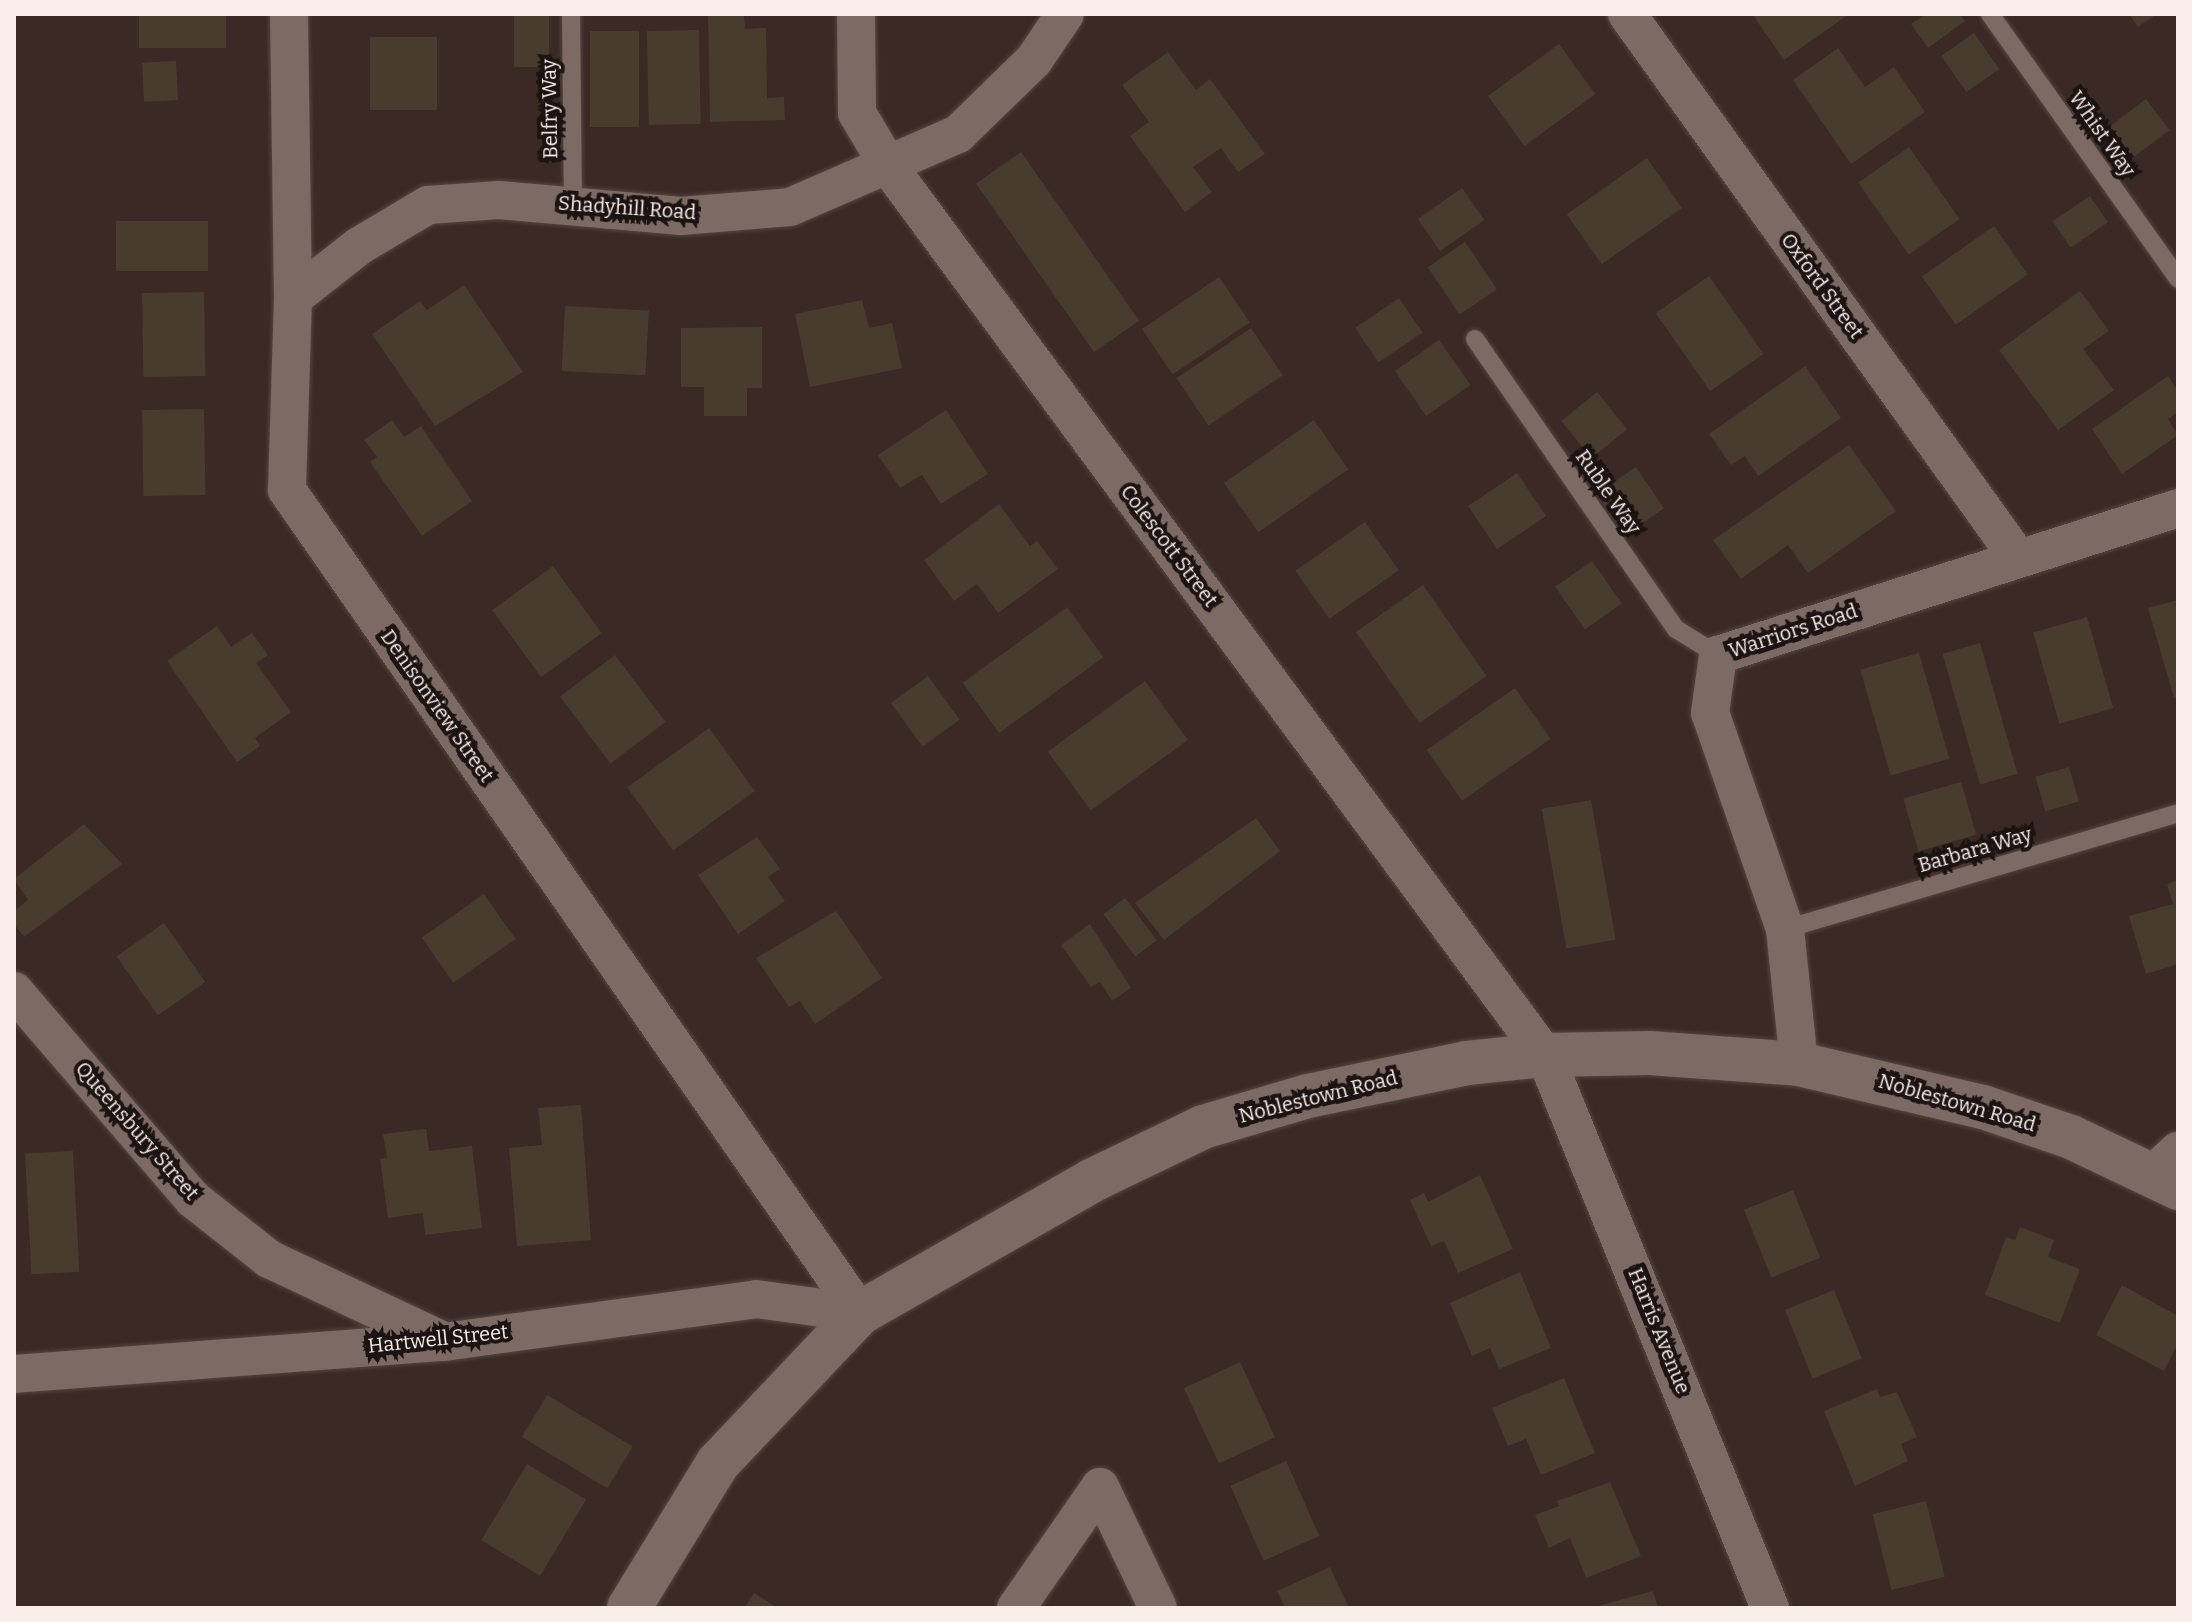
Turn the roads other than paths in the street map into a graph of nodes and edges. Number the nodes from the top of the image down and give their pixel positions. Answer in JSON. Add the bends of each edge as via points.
{"nodes":[{"id":1,"x":289,"y":14,"type":"edge"},
{"id":2,"x":571,"y":14,"type":"edge"},
{"id":3,"x":856,"y":14,"type":"edge"},
{"id":4,"x":1065,"y":14,"type":"edge"},
{"id":5,"x":1627,"y":14,"type":"edge"},
{"id":6,"x":1990,"y":14,"type":"edge"},
{"id":7,"x":889,"y":167,"type":"junction"},
{"id":8,"x":573,"y":204,"type":"junction"},
{"id":9,"x":2178,"y":279,"type":"edge"},
{"id":10,"x":293,"y":298,"type":"junction"},
{"id":11,"x":1475,"y":339,"type":"dead end"},
{"id":12,"x":2178,"y":508,"type":"edge"},
{"id":13,"x":2018,"y":558,"type":"junction"},
{"id":14,"x":1718,"y":655,"type":"junction"},
{"id":15,"x":2178,"y":813,"type":"edge"},
{"id":16,"x":1785,"y":929,"type":"junction"},
{"id":17,"x":14,"y":991,"type":"edge"},
{"id":18,"x":1545,"y":1055,"type":"junction"},
{"id":19,"x":1799,"y":1064,"type":"junction"},
{"id":20,"x":2170,"y":1171,"type":"edge"},
{"id":21,"x":860,"y":1313,"type":"junction"},
{"id":22,"x":444,"y":1342,"type":"junction"},
{"id":23,"x":14,"y":1374,"type":"edge"},
{"id":24,"x":629,"y":1608,"type":"edge"},
{"id":25,"x":1016,"y":1608,"type":"edge"},
{"id":26,"x":1158,"y":1608,"type":"edge"},
{"id":27,"x":1770,"y":1608,"type":"edge"}],
"edges":[{"from":1,"to":10,"type":"street","name":"Denisonview Street"},
{"from":2,"to":8,"type":"lane","name":"Belfry Way"},
{"from":3,"to":7,"type":"street","name":"Colescott Street","via":[[857,113]]},
{"from":4,"to":7,"type":"street","name":"Shadyhill Road","via":[[1034,60],[958,134]]},
{"from":5,"to":13,"type":"street","name":"Oxford Street"},
{"from":6,"to":9,"type":"lane","name":"Whist Way"},
{"from":7,"to":8,"type":"street","name":"Shadyhill Road","via":[[790,207],[681,216]]},
{"from":7,"to":18,"type":"street","name":"Colescott Street"},
{"from":8,"to":10,"type":"street","name":"Shadyhill Road","via":[[499,200],[428,205],[359,246]]},
{"from":10,"to":21,"type":"street","name":"Denisonview Street","via":[[287,490]]},
{"from":11,"to":14,"type":"lane","name":"Ruble Way","via":[[1676,629]]},
{"from":12,"to":13,"type":"street","name":"Warriors Road"},
{"from":13,"to":14,"type":"street","name":"Warriors Road"},
{"from":14,"to":16,"type":"street","name":"Warriors Road","via":[[1710,713]]},
{"from":15,"to":16,"type":"lane","name":"Barbara Way"},
{"from":16,"to":19,"type":"street","name":"Warriors Road"},
{"from":17,"to":22,"type":"street","name":"Queensbury Street","via":[[193,1199],[269,1259]]},
{"from":18,"to":19,"type":"main road","name":"Noblestown Road","via":[[1650,1053]]},
{"from":18,"to":21,"type":"main road","name":"Noblestown Road","via":[[1467,1063],[1308,1096],[1203,1127],[1091,1181]]},
{"from":18,"to":27,"type":"street","name":"Harris Avenue"},
{"from":19,"to":20,"type":"main road","name":"Noblestown Road","via":[[1983,1107]]},
{"from":21,"to":22,"type":"street","name":"Hartwell Street","via":[[756,1299]]},
{"from":21,"to":24,"type":"main road","name":"Noblestown Road","via":[[718,1463]]},
{"from":22,"to":23,"type":"street","name":"Hartwell Street"},
{"from":25,"to":26,"type":"street","via":[[1100,1487]]}]}
